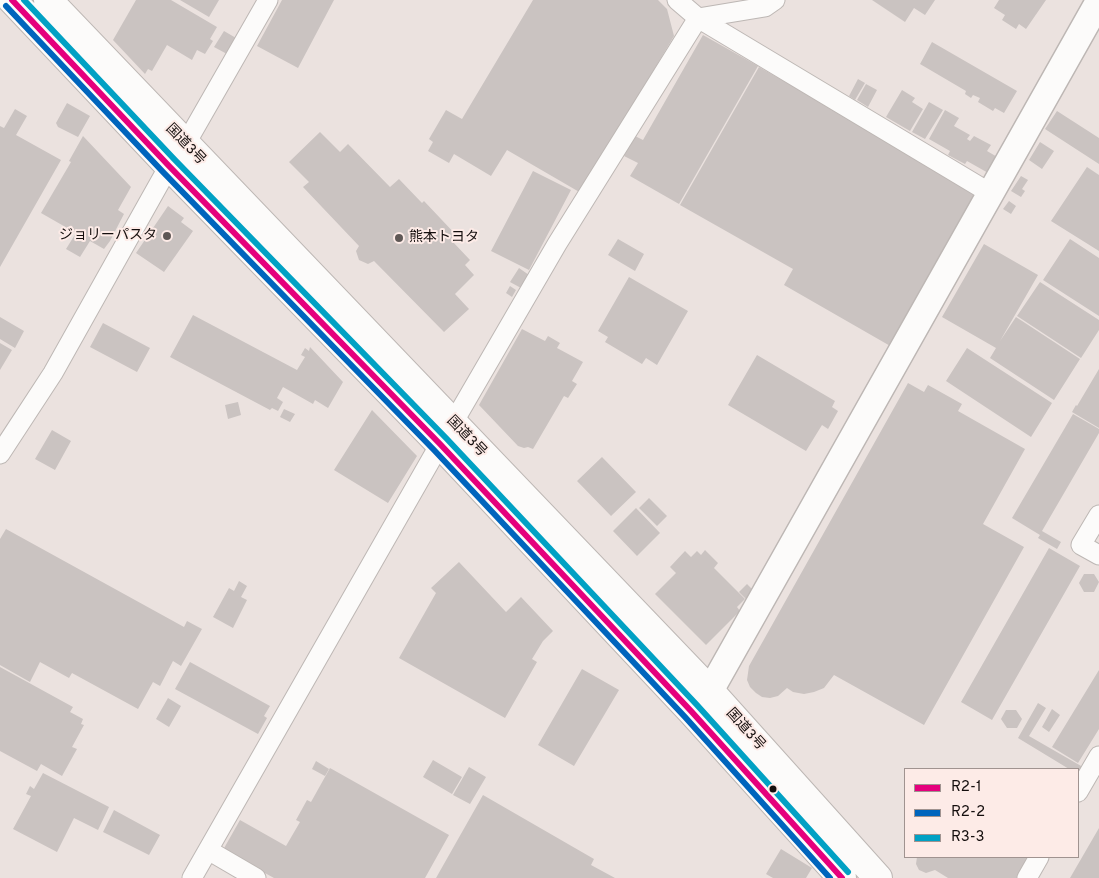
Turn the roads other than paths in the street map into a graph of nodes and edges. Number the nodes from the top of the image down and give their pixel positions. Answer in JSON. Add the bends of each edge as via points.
{"nodes":[{"id":1,"x":12,"y":0,"type":"edge"},
{"id":2,"x":48,"y":0,"type":"edge"},
{"id":3,"x":268,"y":0,"type":"edge"},
{"id":4,"x":677,"y":0,"type":"edge"},
{"id":5,"x":775,"y":0,"type":"edge"},
{"id":6,"x":1099,"y":1,"type":"edge"},
{"id":7,"x":698,"y":18,"type":"junction"},
{"id":8,"x":185,"y":145,"type":"junction"},
{"id":9,"x":169,"y":166,"type":"junction"},
{"id":10,"x":990,"y":194,"type":"junction"},
{"id":11,"x":446,"y":434,"type":"junction"},
{"id":12,"x":0,"y":454,"type":"edge"},
{"id":13,"x":1099,"y":515,"type":"edge"},
{"id":14,"x":1099,"y":556,"type":"edge"},
{"id":15,"x":710,"y":691,"type":"junction"},
{"id":16,"x":691,"y":711,"type":"junction"},
{"id":17,"x":1099,"y":756,"type":"edge"},
{"id":18,"x":1093,"y":778,"type":"edge"},
{"id":19,"x":1079,"y":791,"type":"edge"},
{"id":20,"x":208,"y":850,"type":"junction"},
{"id":21,"x":1038,"y":858,"type":"edge"},
{"id":22,"x":192,"y":878,"type":"edge"},
{"id":23,"x":256,"y":878,"type":"edge"},
{"id":24,"x":842,"y":878,"type":"edge"},
{"id":25,"x":878,"y":878,"type":"edge"},
{"id":26,"x":1027,"y":878,"type":"edge"}],
"edges":[{"from":1,"to":9,"type":"highway","name":"国道3号"},
{"from":2,"to":8,"type":"highway","name":"国道3号"},
{"from":3,"to":8,"type":"street"},
{"from":4,"to":7,"type":"street"},
{"from":5,"to":7,"type":"street","via":[[765,7]]},
{"from":6,"to":10,"type":"street"},
{"from":7,"to":10,"type":"street"},
{"from":7,"to":11,"type":"street","via":[[557,244]]},
{"from":8,"to":9,"type":"street"},
{"from":8,"to":11,"type":"highway","name":"国道3号"},
{"from":9,"to":11,"type":"highway","name":"国道3号"},
{"from":9,"to":12,"type":"street","via":[[53,373]]},
{"from":10,"to":15,"type":"street"},
{"from":11,"to":15,"type":"highway","name":"国道3号"},
{"from":11,"to":16,"type":"highway","name":"国道3号"},
{"from":11,"to":20,"type":"street"},
{"from":13,"to":14,"type":"street","via":[[1081,545]]},
{"from":15,"to":16,"type":"street"},
{"from":15,"to":25,"type":"highway","name":"国道3号"},
{"from":16,"to":24,"type":"highway","name":"国道3号"},
{"from":17,"to":18,"type":"street"},
{"from":18,"to":19,"type":"street"},
{"from":20,"to":22,"type":"street"},
{"from":20,"to":23,"type":"street"},
{"from":21,"to":26,"type":"street"}]}
